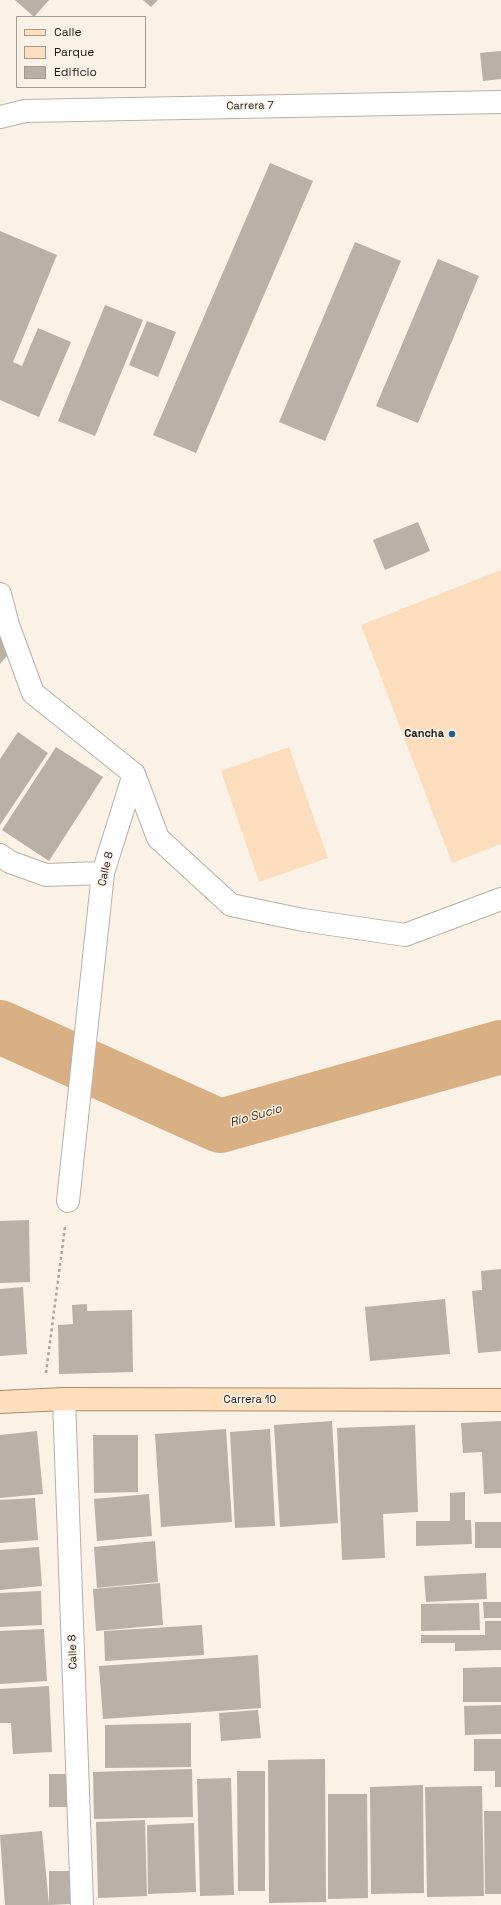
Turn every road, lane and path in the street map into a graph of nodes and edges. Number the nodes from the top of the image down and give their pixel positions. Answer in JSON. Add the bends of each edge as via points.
{"nodes":[{"id":1,"x":501,"y":102,"type":"edge"},
{"id":2,"x":0,"y":104,"type":"edge"},
{"id":3,"x":25,"y":111,"type":"junction"},
{"id":4,"x":0,"y":117,"type":"edge"},
{"id":5,"x":0,"y":594,"type":"edge"},
{"id":6,"x":134,"y":774,"type":"junction"},
{"id":7,"x":0,"y":855,"type":"edge"},
{"id":8,"x":103,"y":873,"type":"junction"},
{"id":9,"x":501,"y":899,"type":"edge"},
{"id":10,"x":68,"y":1201,"type":"joint"},
{"id":11,"x":53,"y":1400,"type":"junction"},
{"id":12,"x":501,"y":1400,"type":"edge"},
{"id":13,"x":0,"y":1402,"type":"edge"},
{"id":14,"x":82,"y":1905,"type":"edge"}],
"edges":[{"from":1,"to":3,"type":"street","name":"Carrera 7"},
{"from":2,"to":3,"type":"street"},
{"from":3,"to":4,"type":"street","name":"Carrera 7"},
{"from":5,"to":6,"type":"street","via":[[8,625],[33,694]]},
{"from":6,"to":8,"type":"street","name":"Calle 8"},
{"from":6,"to":9,"type":"street","via":[[158,838],[231,904],[303,920],[405,935]]},
{"from":7,"to":8,"type":"street","via":[[10,862],[46,875]]},
{"from":8,"to":10,"type":"street","name":"Calle 8"},
{"from":10,"to":11,"type":"path"},
{"from":11,"to":12,"type":"main road","name":"Carrera 10"},
{"from":11,"to":13,"type":"main road","name":"Carrera 10"},
{"from":11,"to":14,"type":"street","name":"Calle 8"}]}
